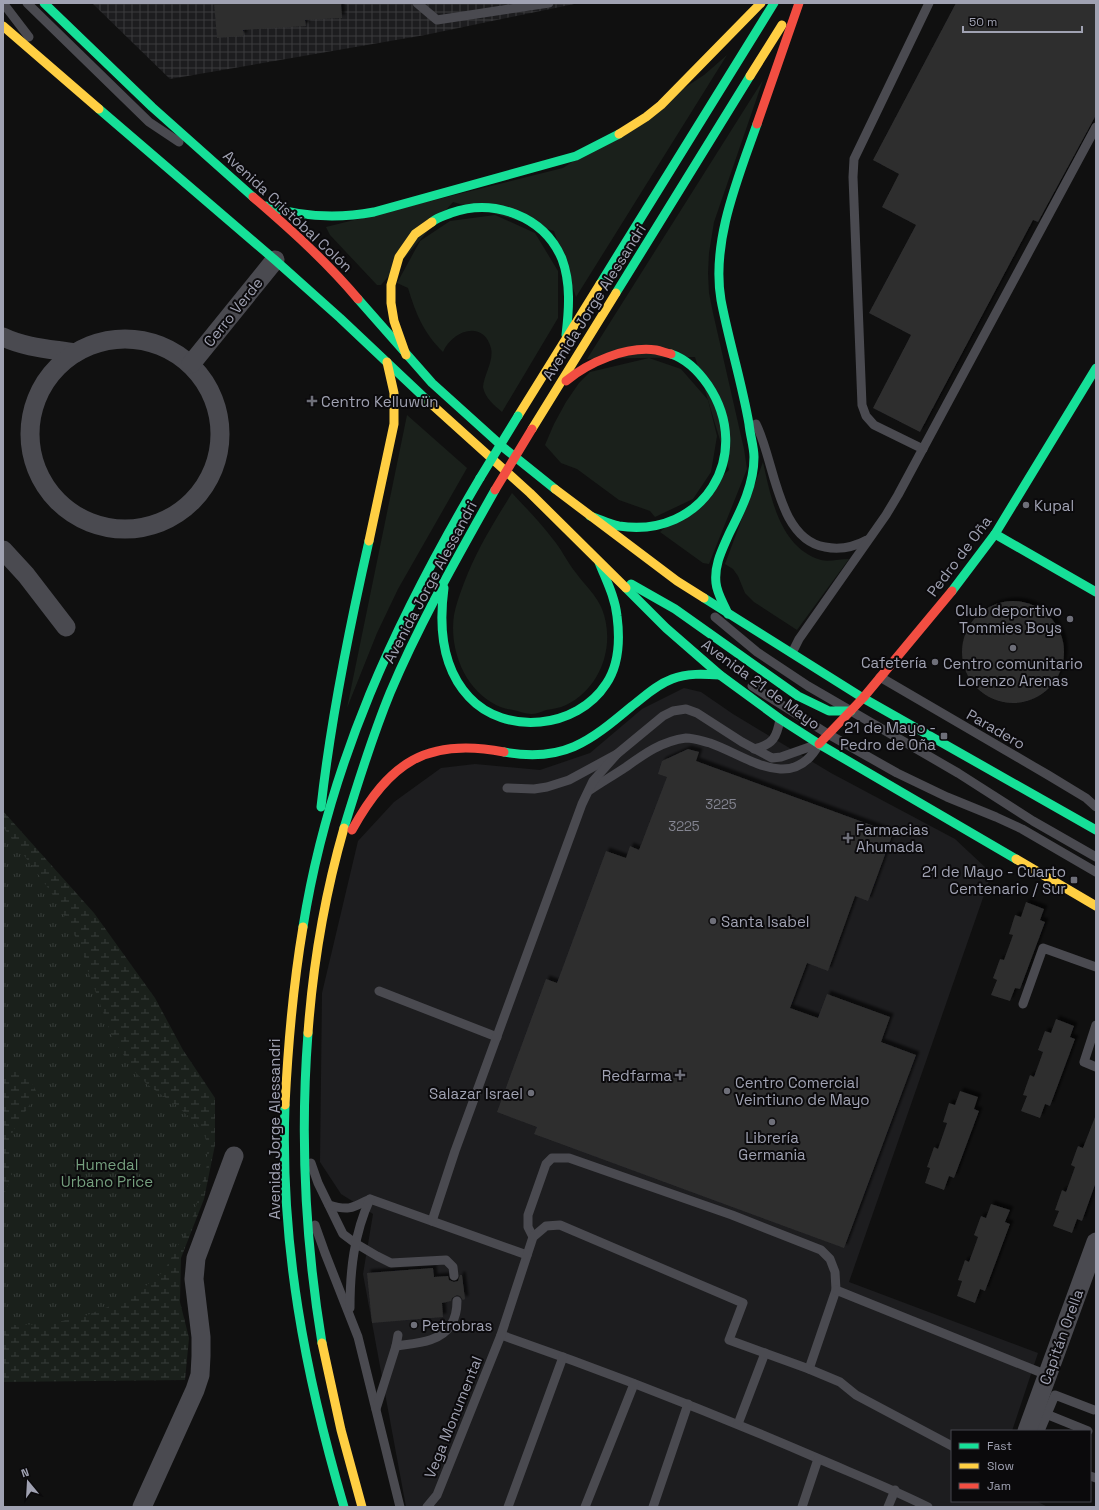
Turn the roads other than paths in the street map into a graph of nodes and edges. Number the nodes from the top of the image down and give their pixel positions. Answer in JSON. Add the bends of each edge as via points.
{"nodes":[{"id":1,"x":3,"y":3,"type":"edge"},
{"id":2,"x":27,"y":3,"type":"edge"},
{"id":3,"x":44,"y":3,"type":"edge"},
{"id":4,"x":417,"y":3,"type":"edge"},
{"id":5,"x":549,"y":3,"type":"edge"},
{"id":6,"x":761,"y":3,"type":"edge"},
{"id":7,"x":774,"y":3,"type":"edge"},
{"id":8,"x":796,"y":3,"type":"edge"},
{"id":9,"x":799,"y":3,"type":"edge"},
{"id":10,"x":929,"y":3,"type":"edge"},
{"id":11,"x":3,"y":26,"type":"edge"},
{"id":12,"x":56,"y":71,"type":"junction"},
{"id":13,"x":1096,"y":127,"type":"edge"},
{"id":14,"x":210,"y":156,"type":"junction"},
{"id":15,"x":266,"y":206,"type":"junction"},
{"id":16,"x":275,"y":260,"type":"junction"},
{"id":17,"x":3,"y":337,"type":"edge"},
{"id":18,"x":566,"y":340,"type":"junction"},
{"id":19,"x":75,"y":353,"type":"junction"},
{"id":20,"x":406,"y":355,"type":"junction"},
{"id":21,"x":387,"y":362,"type":"junction"},
{"id":22,"x":191,"y":364,"type":"junction"},
{"id":23,"x":1096,"y":368,"type":"edge"},
{"id":24,"x":557,"y":389,"type":"junction"},
{"id":25,"x":746,"y":409,"type":"junction"},
{"id":26,"x":923,"y":449,"type":"junction"},
{"id":27,"x":590,"y":516,"type":"junction"},
{"id":28,"x":995,"y":534,"type":"junction"},
{"id":29,"x":868,"y":540,"type":"junction"},
{"id":30,"x":3,"y":550,"type":"edge"},
{"id":31,"x":599,"y":562,"type":"junction"},
{"id":32,"x":614,"y":576,"type":"junction"},
{"id":33,"x":445,"y":578,"type":"junction"},
{"id":34,"x":677,"y":581,"type":"junction"},
{"id":35,"x":1096,"y":592,"type":"edge"},
{"id":36,"x":728,"y":614,"type":"junction"},
{"id":37,"x":66,"y":627,"type":"dead end"},
{"id":38,"x":791,"y":654,"type":"junction"},
{"id":39,"x":720,"y":675,"type":"junction"},
{"id":40,"x":880,"y":677,"type":"junction"},
{"id":41,"x":863,"y":698,"type":"junction"},
{"id":42,"x":851,"y":711,"type":"junction"},
{"id":43,"x":780,"y":719,"type":"junction"},
{"id":44,"x":828,"y":734,"type":"junction"},
{"id":45,"x":819,"y":744,"type":"junction"},
{"id":46,"x":754,"y":749,"type":"junction"},
{"id":47,"x":617,"y":754,"type":"junction"},
{"id":48,"x":507,"y":788,"type":"dead end"},
{"id":49,"x":588,"y":791,"type":"junction"},
{"id":50,"x":1096,"y":807,"type":"edge"},
{"id":51,"x":1096,"y":830,"type":"edge"},
{"id":52,"x":338,"y":853,"type":"junction"},
{"id":53,"x":1096,"y":857,"type":"edge"},
{"id":54,"x":317,"y":859,"type":"junction"},
{"id":55,"x":1096,"y":872,"type":"edge"},
{"id":56,"x":1096,"y":906,"type":"edge"},
{"id":57,"x":1096,"y":967,"type":"edge"},
{"id":58,"x":379,"y":992,"type":"dead end"},
{"id":59,"x":1023,"y":1004,"type":"dead end"},
{"id":60,"x":1096,"y":1025,"type":"edge"},
{"id":61,"x":497,"y":1037,"type":"junction"},
{"id":62,"x":1096,"y":1067,"type":"edge"},
{"id":63,"x":303,"y":1139,"type":"junction"},
{"id":64,"x":234,"y":1156,"type":"dead end"},
{"id":65,"x":305,"y":1196,"type":"junction"},
{"id":66,"x":370,"y":1199,"type":"junction"},
{"id":67,"x":329,"y":1205,"type":"junction"},
{"id":68,"x":432,"y":1221,"type":"junction"},
{"id":69,"x":533,"y":1237,"type":"junction"},
{"id":70,"x":1096,"y":1242,"type":"edge"},
{"id":71,"x":355,"y":1243,"type":"junction"},
{"id":72,"x":527,"y":1255,"type":"junction"},
{"id":73,"x":454,"y":1276,"type":"dead end"},
{"id":74,"x":836,"y":1290,"type":"junction"},
{"id":75,"x":457,"y":1301,"type":"dead end"},
{"id":76,"x":350,"y":1314,"type":"junction"},
{"id":77,"x":398,"y":1335,"type":"dead end"},
{"id":78,"x":501,"y":1335,"type":"junction"},
{"id":79,"x":396,"y":1346,"type":"junction"},
{"id":80,"x":765,"y":1353,"type":"junction"},
{"id":81,"x":563,"y":1357,"type":"junction"},
{"id":82,"x":809,"y":1368,"type":"junction"},
{"id":83,"x":1047,"y":1375,"type":"junction"},
{"id":84,"x":634,"y":1384,"type":"junction"},
{"id":85,"x":688,"y":1404,"type":"junction"},
{"id":86,"x":376,"y":1409,"type":"junction"},
{"id":87,"x":1094,"y":1410,"type":"dead end"},
{"id":88,"x":1040,"y":1412,"type":"junction"},
{"id":89,"x":738,"y":1424,"type":"junction"},
{"id":90,"x":1028,"y":1430,"type":"edge"},
{"id":91,"x":1040,"y":1430,"type":"edge"},
{"id":92,"x":1086,"y":1430,"type":"edge"},
{"id":93,"x":951,"y":1445,"type":"edge"},
{"id":94,"x":818,"y":1459,"type":"junction"},
{"id":95,"x":895,"y":1490,"type":"junction"},
{"id":96,"x":142,"y":1507,"type":"edge"},
{"id":97,"x":344,"y":1507,"type":"edge"},
{"id":98,"x":362,"y":1507,"type":"edge"},
{"id":99,"x":400,"y":1507,"type":"edge"},
{"id":100,"x":427,"y":1507,"type":"edge"},
{"id":101,"x":508,"y":1507,"type":"edge"},
{"id":102,"x":585,"y":1507,"type":"edge"},
{"id":103,"x":654,"y":1507,"type":"edge"},
{"id":104,"x":802,"y":1507,"type":"edge"},
{"id":105,"x":888,"y":1507,"type":"edge"},
{"id":106,"x":928,"y":1507,"type":"edge"}],
"edges":[{"from":1,"to":12,"type":"lane"},
{"from":2,"to":14,"type":"lane","via":[[149,122],[172,138]]},
{"from":3,"to":14,"type":"main road","name":"Avenida Cristóbal Colón","via":[[152,107]]},
{"from":4,"to":5,"type":"lane","via":[[437,20]]},
{"from":6,"to":15,"type":"main road","via":[[661,105],[629,129],[582,153],[355,216],[315,217]]},
{"from":7,"to":18,"type":"main road","name":"Avenida Jorge Alessandri"},
{"from":8,"to":24,"type":"main road","name":"Avenida Jorge Alessandri"},
{"from":9,"to":25,"type":"main road","via":[[730,202],[721,243],[721,299]]},
{"from":10,"to":26,"type":"lane","via":[[854,159],[853,176],[862,405],[866,416],[874,425]]},
{"from":11,"to":12,"type":"main road"},
{"from":12,"to":16,"type":"main road"},
{"from":13,"to":26,"type":"lane"},
{"from":14,"to":15,"type":"main road","name":"Avenida Cristóbal Colón"},
{"from":15,"to":20,"type":"main road","name":"Avenida Cristóbal Colón","via":[[336,274]]},
{"from":16,"to":21,"type":"main road"},
{"from":16,"to":22,"type":"street","name":"Cerro Verde"},
{"from":17,"to":19,"type":"street","via":[[27,346]]},
{"from":18,"to":20,"type":"main road","via":[[568,289],[562,262],[552,242],[535,224],[512,212],[500,208],[470,208],[442,216],[425,226],[411,239],[397,260],[391,283],[391,308]]},
{"from":18,"to":54,"type":"main road","name":"Avenida Jorge Alessandri","bridge":true,"via":[[480,478],[406,611],[362,710],[345,759]]},
{"from":19,"to":22,"type":"street","via":[[104,341],[135,339],[165,347]]},
{"from":19,"to":22,"type":"street","via":[[50,375],[34,405],[30,422],[32,455],[45,486],[68,511],[88,522],[115,529],[149,526],[180,512],[204,488],[212,474],[221,441],[217,407],[211,391]]},
{"from":20,"to":27,"type":"main road","name":"Avenida Cristóbal Colón","via":[[432,383],[504,448]]},
{"from":21,"to":31,"type":"main road","name":"Avenida 21 de Mayo","via":[[530,493]]},
{"from":21,"to":54,"type":"main road","via":[[395,400],[394,424],[330,726]]},
{"from":23,"to":28,"type":"main road","name":"Pedro de Oña"},
{"from":24,"to":27,"type":"main road","via":[[582,369],[598,361],[630,351],[658,350],[679,358],[698,373],[715,395],[722,415],[726,443],[724,463],[714,485],[698,505],[674,519],[651,526],[610,524]]},
{"from":24,"to":33,"type":"main road","name":"Avenida Jorge Alessandri","bridge":true},
{"from":25,"to":29,"type":"lane","via":[[761,434],[788,518],[801,535],[815,544],[832,548],[850,547]]},
{"from":25,"to":36,"type":"main road","via":[[754,457],[750,484],[741,512],[720,551],[716,567],[718,592]]},
{"from":26,"to":29,"type":"lane","via":[[894,502]]},
{"from":27,"to":34,"type":"main road"},
{"from":28,"to":35,"type":"main road"},
{"from":28,"to":40,"type":"main road","name":"Pedro de Oña","via":[[960,581]]},
{"from":29,"to":38,"type":"lane"},
{"from":30,"to":37,"type":"street"},
{"from":31,"to":32,"type":"main road","name":"Avenida 21 de Mayo"},
{"from":31,"to":33,"type":"main road","via":[[617,615],[618,644],[612,673],[606,685],[588,705],[565,717],[538,722],[511,720],[498,716],[478,705],[462,689],[450,667],[443,642],[441,612]]},
{"from":32,"to":39,"type":"main road","name":"Avenida 21 de Mayo","via":[[666,628]]},
{"from":32,"to":42,"type":"main road","via":[[675,609],[798,696],[821,708]]},
{"from":33,"to":52,"type":"main road","name":"Avenida Jorge Alessandri","via":[[411,645],[378,723]]},
{"from":34,"to":36,"type":"main road"},
{"from":34,"to":42,"type":"lane","via":[[757,652]]},
{"from":36,"to":38,"type":"main road"},
{"from":38,"to":41,"type":"main road"},
{"from":39,"to":43,"type":"main road","name":"Avenida 21 de Mayo"},
{"from":39,"to":44,"type":"lane","via":[[753,686]]},
{"from":39,"to":52,"type":"main road","via":[[704,674],[673,678],[651,690],[600,733],[561,752],[521,756],[478,748],[452,748],[439,750],[414,760],[402,767],[379,789]]},
{"from":40,"to":41,"type":"main road","name":"Pedro de Oña"},
{"from":40,"to":50,"type":"lane","name":"Paradero","via":[[1086,798]]},
{"from":41,"to":42,"type":"main road","name":"Pedro de Oña"},
{"from":41,"to":51,"type":"main road"},
{"from":42,"to":44,"type":"main road","name":"Pedro de Oña"},
{"from":42,"to":53,"type":"lane"},
{"from":43,"to":45,"type":"main road","name":"Avenida 21 de Mayo"},
{"from":43,"to":46,"type":"lane","via":[[770,743]]},
{"from":44,"to":45,"type":"main road","name":"Pedro de Oña"},
{"from":44,"to":55,"type":"lane","via":[[915,783],[1022,830]]},
{"from":45,"to":46,"type":"lane","via":[[772,758]]},
{"from":45,"to":49,"type":"lane","via":[[806,762],[786,770],[770,768],[700,740],[675,740],[654,748]]},
{"from":45,"to":56,"type":"main road","name":"Avenida 21 de Mayo"},
{"from":46,"to":47,"type":"lane","via":[[697,713],[686,710],[663,716]]},
{"from":47,"to":48,"type":"lane","via":[[558,784],[534,789]]},
{"from":47,"to":49,"type":"lane","via":[[593,781]]},
{"from":49,"to":61,"type":"lane"},
{"from":52,"to":63,"type":"main road","name":"Avenida Jorge Alessandri","via":[[314,984],[305,1081]]},
{"from":54,"to":97,"type":"main road","name":"Avenida Jorge Alessandri","via":[[299,949],[288,1031],[285,1113],[287,1213],[292,1274],[306,1360]]},
{"from":57,"to":59,"type":"lane","via":[[1043,948]]},
{"from":58,"to":61,"type":"lane"},
{"from":60,"to":62,"type":"lane","via":[[1084,1062]]},
{"from":61,"to":68,"type":"lane"},
{"from":63,"to":65,"type":"main road","name":"Avenida Jorge Alessandri"},
{"from":63,"to":67,"type":"lane","via":[[318,1183]]},
{"from":64,"to":96,"type":"street","via":[[196,1258],[194,1279],[201,1337],[200,1375]]},
{"from":65,"to":76,"type":"lane"},
{"from":65,"to":98,"type":"main road","name":"Avenida Jorge Alessandri","via":[[309,1250],[321,1336],[338,1420]]},
{"from":66,"to":67,"type":"lane","via":[[352,1208],[341,1209]]},
{"from":66,"to":68,"type":"lane"},
{"from":66,"to":71,"type":"lane"},
{"from":67,"to":71,"type":"lane","via":[[343,1234]]},
{"from":68,"to":72,"type":"lane"},
{"from":69,"to":72,"type":"lane","name":"Vega Monumental"},
{"from":69,"to":74,"type":"lane","via":[[528,1227],[528,1215],[546,1164],[552,1158],[570,1158],[732,1215],[821,1250],[830,1259],[835,1272]]},
{"from":69,"to":80,"type":"lane","via":[[546,1226],[560,1225],[743,1304],[730,1340]]},
{"from":70,"to":83,"type":"street","name":"Capitán Orella"},
{"from":71,"to":73,"type":"lane","via":[[391,1263],[446,1260],[453,1267]]},
{"from":71,"to":76,"type":"lane","via":[[350,1280]]},
{"from":72,"to":78,"type":"lane","name":"Vega Monumental"},
{"from":74,"to":82,"type":"lane"},
{"from":74,"to":83,"type":"lane"},
{"from":75,"to":79,"type":"lane","via":[[454,1319],[442,1336]]},
{"from":76,"to":86,"type":"lane"},
{"from":77,"to":79,"type":"lane"},
{"from":78,"to":81,"type":"lane"},
{"from":78,"to":100,"type":"lane","name":"Vega Monumental","via":[[437,1495]]},
{"from":79,"to":86,"type":"lane"},
{"from":80,"to":82,"type":"lane"},
{"from":80,"to":89,"type":"lane"},
{"from":81,"to":84,"type":"lane"},
{"from":81,"to":101,"type":"lane"},
{"from":82,"to":93,"type":"lane","via":[[840,1382],[856,1395]]},
{"from":83,"to":88,"type":"street","name":"Capitán Orella"},
{"from":84,"to":85,"type":"lane"},
{"from":84,"to":102,"type":"lane"},
{"from":85,"to":89,"type":"lane"},
{"from":85,"to":103,"type":"lane"},
{"from":86,"to":99,"type":"lane"},
{"from":87,"to":88,"type":"lane","via":[[1055,1395]]},
{"from":88,"to":90,"type":"street","name":"Capitán Orella"},
{"from":88,"to":91,"type":"lane"},
{"from":88,"to":92,"type":"lane"},
{"from":89,"to":94,"type":"lane"},
{"from":94,"to":95,"type":"lane"},
{"from":94,"to":104,"type":"lane"},
{"from":95,"to":105,"type":"lane"},
{"from":95,"to":106,"type":"lane"}]}
